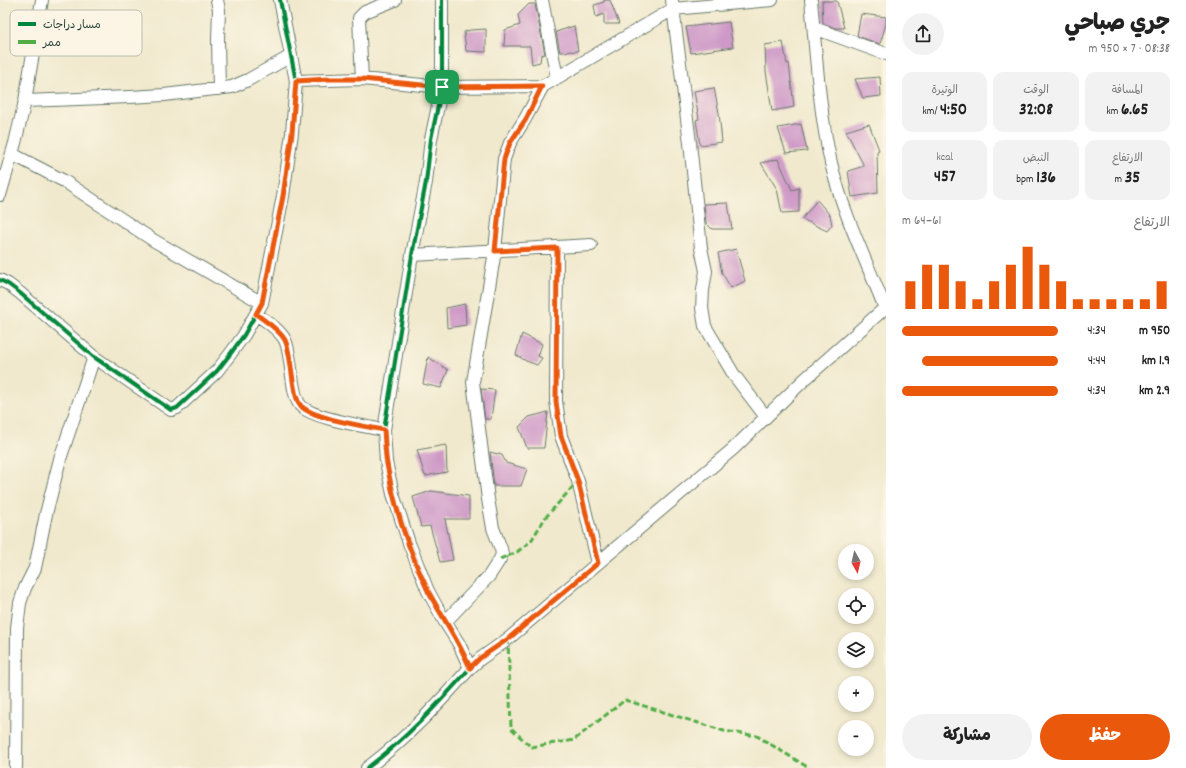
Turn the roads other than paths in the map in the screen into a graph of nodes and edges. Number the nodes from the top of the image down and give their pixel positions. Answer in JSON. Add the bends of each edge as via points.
{"nodes":[{"id":1,"x":42,"y":0,"type":"edge"},
{"id":2,"x":217,"y":0,"type":"edge"},
{"id":3,"x":280,"y":0,"type":"edge"},
{"id":4,"x":395,"y":0,"type":"edge"},
{"id":5,"x":442,"y":0,"type":"edge"},
{"id":6,"x":542,"y":0,"type":"edge"},
{"id":7,"x":772,"y":0,"type":"edge"},
{"id":8,"x":811,"y":0,"type":"edge"},
{"id":9,"x":672,"y":5,"type":"edge"},
{"id":10,"x":40,"y":10,"type":"edge"},
{"id":11,"x":814,"y":28,"type":"junction"},
{"id":12,"x":886,"y":54,"type":"edge"},
{"id":13,"x":32,"y":56,"type":"edge"},
{"id":14,"x":291,"y":56,"type":"junction"},
{"id":15,"x":557,"y":78,"type":"junction"},
{"id":16,"x":362,"y":79,"type":"junction"},
{"id":17,"x":296,"y":81,"type":"junction"},
{"id":18,"x":542,"y":86,"type":"junction"},
{"id":19,"x":442,"y":87,"type":"junction"},
{"id":20,"x":219,"y":89,"type":"junction"},
{"id":21,"x":25,"y":100,"type":"junction"},
{"id":22,"x":12,"y":154,"type":"junction"},
{"id":23,"x":0,"y":195,"type":"edge"},
{"id":24,"x":591,"y":245,"type":"dead end"},
{"id":25,"x":557,"y":248,"type":"junction"},
{"id":26,"x":495,"y":251,"type":"junction"},
{"id":27,"x":412,"y":255,"type":"junction"},
{"id":28,"x":0,"y":280,"type":"edge"},
{"id":29,"x":259,"y":308,"type":"junction"},
{"id":30,"x":885,"y":308,"type":"edge"},
{"id":31,"x":94,"y":357,"type":"junction"},
{"id":32,"x":766,"y":417,"type":"junction"},
{"id":33,"x":384,"y":430,"type":"junction"},
{"id":34,"x":598,"y":563,"type":"junction"},
{"id":35,"x":445,"y":622,"type":"junction"},
{"id":36,"x":470,"y":668,"type":"junction"},
{"id":37,"x":16,"y":768,"type":"edge"},
{"id":38,"x":367,"y":768,"type":"edge"}],
"edges":[{"from":1,"to":10,"type":"street"},
{"from":2,"to":20,"type":"street"},
{"from":3,"to":14,"type":"street"},
{"from":4,"to":16,"type":"street","via":[[365,12],[359,18]]},
{"from":5,"to":19,"type":"street"},
{"from":6,"to":15,"type":"street"},
{"from":7,"to":9,"type":"street"},
{"from":8,"to":11,"type":"street"},
{"from":9,"to":15,"type":"street"},
{"from":9,"to":32,"type":"street","via":[[706,271],[702,308],[704,321],[734,375]]},
{"from":11,"to":12,"type":"street"},
{"from":11,"to":30,"type":"street","via":[[818,78],[831,164],[852,231]]},
{"from":13,"to":21,"type":"street"},
{"from":14,"to":17,"type":"street"},
{"from":14,"to":20,"type":"street","via":[[240,84]]},
{"from":15,"to":18,"type":"street"},
{"from":16,"to":17,"type":"street"},
{"from":16,"to":19,"type":"street"},
{"from":17,"to":29,"type":"street","via":[[283,196]]},
{"from":18,"to":19,"type":"street"},
{"from":18,"to":26,"type":"street","via":[[526,119],[510,143],[504,159]]},
{"from":19,"to":27,"type":"street"},
{"from":20,"to":21,"type":"street","via":[[130,97]]},
{"from":21,"to":22,"type":"street"},
{"from":22,"to":23,"type":"street"},
{"from":22,"to":29,"type":"street","via":[[64,181]]},
{"from":24,"to":25,"type":"street"},
{"from":25,"to":26,"type":"street"},
{"from":25,"to":34,"type":"street","via":[[556,402],[561,436],[578,481]]},
{"from":26,"to":27,"type":"street"},
{"from":26,"to":35,"type":"street","via":[[473,382],[488,499],[493,528],[502,554],[489,576]]},
{"from":27,"to":33,"type":"street"},
{"from":28,"to":31,"type":"street","via":[[20,293]]},
{"from":29,"to":31,"type":"street","via":[[240,341],[217,371],[175,409],[169,408]]},
{"from":29,"to":33,"type":"street","via":[[284,339],[289,350],[297,401],[304,409],[318,416]]},
{"from":30,"to":32,"type":"street"},
{"from":31,"to":37,"type":"street","via":[[60,459],[35,568],[19,608]]},
{"from":32,"to":34,"type":"street","via":[[733,449]]},
{"from":33,"to":35,"type":"street","via":[[386,462],[401,520],[419,570]]},
{"from":34,"to":36,"type":"street"},
{"from":35,"to":36,"type":"street","via":[[460,644]]},
{"from":36,"to":38,"type":"street","via":[[426,717]]}]}
